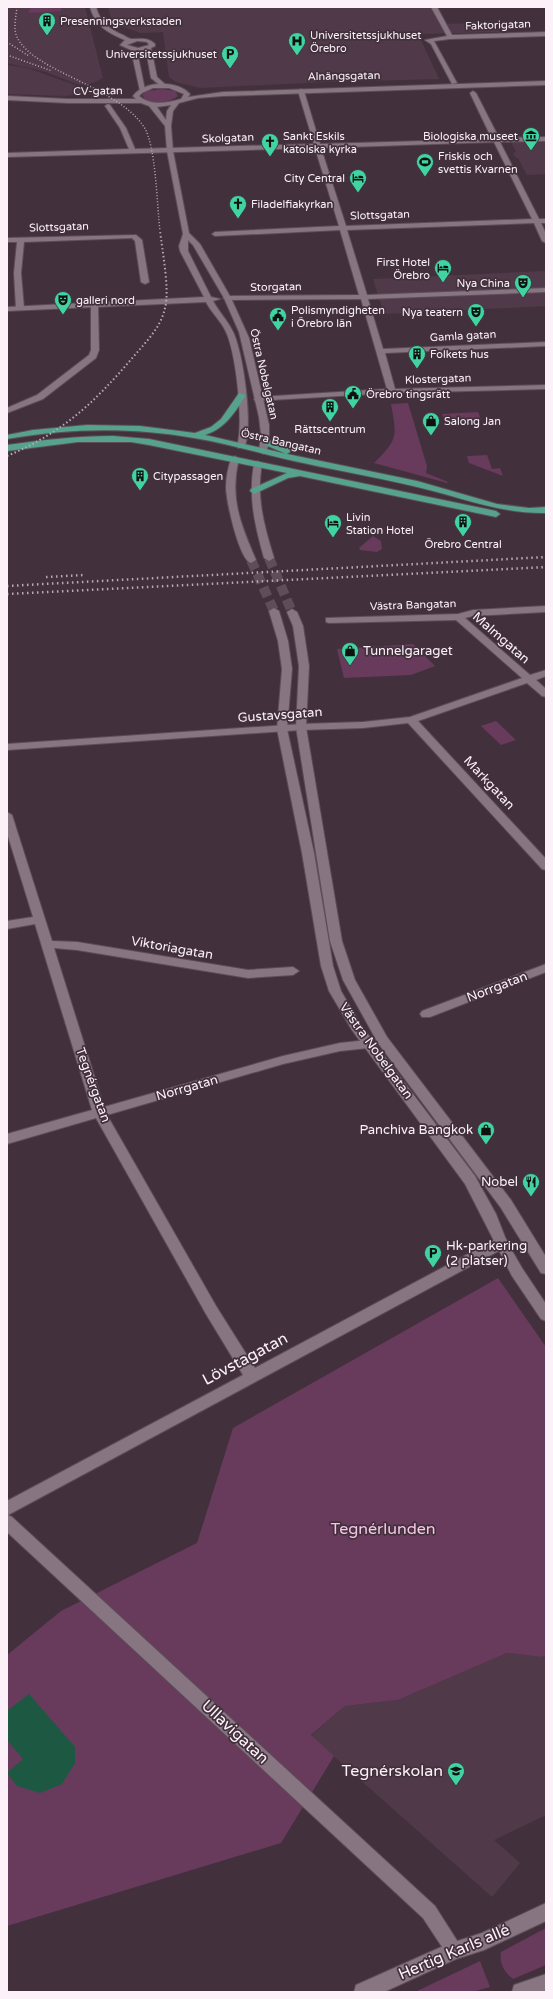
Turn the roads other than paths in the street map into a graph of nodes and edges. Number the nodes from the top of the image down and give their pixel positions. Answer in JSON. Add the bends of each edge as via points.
{"nodes":[{"id":1,"x":93,"y":7,"type":"edge"},
{"id":2,"x":434,"y":7,"type":"edge"},
{"id":3,"x":546,"y":34,"type":"edge"},
{"id":4,"x":450,"y":37,"type":"junction"},
{"id":5,"x":129,"y":40,"type":"junction"},
{"id":6,"x":148,"y":48,"type":"junction"},
{"id":7,"x":134,"y":49,"type":"junction"},
{"id":8,"x":546,"y":84,"type":"edge"},
{"id":9,"x":455,"y":85,"type":"junction"},
{"id":10,"x":164,"y":86,"type":"junction"},
{"id":11,"x":181,"y":89,"type":"junction"},
{"id":12,"x":300,"y":89,"type":"junction"},
{"id":13,"x":140,"y":91,"type":"junction"},
{"id":14,"x":473,"y":93,"type":"dead end"},
{"id":15,"x":7,"y":98,"type":"edge"},
{"id":16,"x":53,"y":100,"type":"junction"},
{"id":17,"x":180,"y":101,"type":"junction"},
{"id":18,"x":145,"y":102,"type":"junction"},
{"id":19,"x":108,"y":106,"type":"dead end"},
{"id":20,"x":168,"y":126,"type":"junction"},
{"id":21,"x":546,"y":139,"type":"edge"},
{"id":22,"x":498,"y":140,"type":"junction"},
{"id":23,"x":317,"y":146,"type":"junction"},
{"id":24,"x":170,"y":151,"type":"junction"},
{"id":25,"x":133,"y":152,"type":"junction"},
{"id":26,"x":7,"y":155,"type":"edge"},
{"id":27,"x":536,"y":221,"type":"junction"},
{"id":28,"x":546,"y":221,"type":"edge"},
{"id":29,"x":341,"y":228,"type":"junction"},
{"id":30,"x":186,"y":234,"type":"junction"},
{"id":31,"x":215,"y":234,"type":"dead end"},
{"id":32,"x":22,"y":239,"type":"junction"},
{"id":33,"x":7,"y":240,"type":"edge"},
{"id":34,"x":546,"y":241,"type":"edge"},
{"id":35,"x":145,"y":282,"type":"dead end"},
{"id":36,"x":546,"y":290,"type":"edge"},
{"id":37,"x":364,"y":297,"type":"junction"},
{"id":38,"x":208,"y":299,"type":"junction"},
{"id":39,"x":229,"y":301,"type":"junction"},
{"id":40,"x":94,"y":304,"type":"junction"},
{"id":41,"x":20,"y":308,"type":"junction"},
{"id":42,"x":7,"y":309,"type":"edge"},
{"id":43,"x":546,"y":344,"type":"edge"},
{"id":44,"x":380,"y":350,"type":"junction"},
{"id":45,"x":546,"y":387,"type":"edge"},
{"id":46,"x":391,"y":391,"type":"junction"},
{"id":47,"x":242,"y":395,"type":"junction"},
{"id":48,"x":258,"y":399,"type":"junction"},
{"id":49,"x":7,"y":410,"type":"edge"},
{"id":50,"x":68,"y":428,"type":"junction"},
{"id":51,"x":196,"y":436,"type":"junction"},
{"id":52,"x":7,"y":437,"type":"edge"},
{"id":53,"x":68,"y":440,"type":"junction"},
{"id":54,"x":266,"y":442,"type":"junction"},
{"id":55,"x":240,"y":446,"type":"junction"},
{"id":56,"x":7,"y":448,"type":"edge"},
{"id":57,"x":260,"y":458,"type":"junction"},
{"id":58,"x":295,"y":458,"type":"junction"},
{"id":59,"x":235,"y":459,"type":"junction"},
{"id":60,"x":331,"y":466,"type":"junction"},
{"id":61,"x":301,"y":473,"type":"junction"},
{"id":62,"x":438,"y":489,"type":"junction"},
{"id":63,"x":254,"y":490,"type":"junction"},
{"id":64,"x":406,"y":496,"type":"junction"},
{"id":65,"x":546,"y":510,"type":"edge"},
{"id":66,"x":546,"y":518,"type":"edge"},
{"id":67,"x":269,"y":558,"type":"tunnel mouth"},
{"id":68,"x":251,"y":560,"type":"tunnel mouth"},
{"id":69,"x":546,"y":609,"type":"edge"},
{"id":70,"x":274,"y":611,"type":"tunnel mouth"},
{"id":71,"x":292,"y":612,"type":"tunnel mouth"},
{"id":72,"x":458,"y":617,"type":"junction"},
{"id":73,"x":329,"y":620,"type":"dead end"},
{"id":74,"x":546,"y":673,"type":"edge"},
{"id":75,"x":529,"y":679,"type":"junction"},
{"id":76,"x":546,"y":694,"type":"edge"},
{"id":77,"x":411,"y":720,"type":"junction"},
{"id":78,"x":301,"y":727,"type":"junction"},
{"id":79,"x":282,"y":729,"type":"junction"},
{"id":80,"x":7,"y":747,"type":"edge"},
{"id":81,"x":7,"y":815,"type":"edge"},
{"id":82,"x":546,"y":866,"type":"edge"},
{"id":83,"x":40,"y":919,"type":"junction"},
{"id":84,"x":7,"y":924,"type":"edge"},
{"id":85,"x":47,"y":945,"type":"junction"},
{"id":86,"x":546,"y":968,"type":"edge"},
{"id":87,"x":293,"y":972,"type":"dead end"},
{"id":88,"x":426,"y":1014,"type":"dead end"},
{"id":89,"x":368,"y":1044,"type":"junction"},
{"id":90,"x":99,"y":1112,"type":"junction"},
{"id":91,"x":7,"y":1139,"type":"edge"},
{"id":92,"x":501,"y":1243,"type":"junction"},
{"id":93,"x":546,"y":1269,"type":"edge"},
{"id":94,"x":546,"y":1315,"type":"edge"},
{"id":95,"x":252,"y":1376,"type":"junction"},
{"id":96,"x":7,"y":1509,"type":"edge"},
{"id":97,"x":7,"y":1522,"type":"edge"},
{"id":98,"x":546,"y":1912,"type":"edge"},
{"id":99,"x":454,"y":1950,"type":"junction"},
{"id":100,"x":546,"y":1983,"type":"edge"},
{"id":101,"x":362,"y":1992,"type":"edge"},
{"id":102,"x":521,"y":1992,"type":"edge"}],
"edges":[{"from":1,"to":5,"type":"street","via":[[100,24]]},
{"from":2,"to":4,"type":"street"},
{"from":3,"to":4,"type":"street","name":"Faktorigatan"},
{"from":4,"to":9,"type":"street","name":"Faktorigatan","via":[[428,40],[433,44]]},
{"from":5,"to":6,"type":"street","via":[[149,41],[153,44]]},
{"from":5,"to":7,"type":"street","via":[[123,45]]},
{"from":6,"to":7,"type":"street"},
{"from":6,"to":10,"type":"street","via":[[154,78]]},
{"from":7,"to":13,"type":"street"},
{"from":8,"to":9,"type":"street","name":"Alnängsgatan"},
{"from":9,"to":12,"type":"street","name":"Alnängsgatan"},
{"from":10,"to":11,"type":"street","name":"Alnängsgatan"},
{"from":10,"to":13,"type":"street","name":"CV-gatan"},
{"from":11,"to":12,"type":"street","name":"Alnängsgatan"},
{"from":11,"to":17,"type":"street","via":[[187,94]]},
{"from":12,"to":17,"type":"street","name":"Alnängsgatan","via":[[216,94]]},
{"from":12,"to":23,"type":"street"},
{"from":13,"to":16,"type":"street","name":"CV-gatan","via":[[103,97]]},
{"from":13,"to":18,"type":"street","via":[[136,96]]},
{"from":14,"to":22,"type":"street"},
{"from":15,"to":16,"type":"street","name":"CV-gatan"},
{"from":16,"to":18,"type":"street","name":"CV-gatan"},
{"from":17,"to":18,"type":"street","name":"Alnängsgatan","via":[[161,104]]},
{"from":17,"to":20,"type":"street","via":[[170,111]]},
{"from":18,"to":20,"type":"street","via":[[156,109]]},
{"from":19,"to":25,"type":"street","via":[[123,128]]},
{"from":20,"to":24,"type":"street","name":"Östra Nobelgatan"},
{"from":21,"to":22,"type":"street","name":"Skolgatan"},
{"from":22,"to":23,"type":"street","name":"Skolgatan"},
{"from":22,"to":27,"type":"street"},
{"from":23,"to":24,"type":"street","name":"Skolgatan"},
{"from":23,"to":29,"type":"street"},
{"from":24,"to":25,"type":"street","name":"Skolgatan"},
{"from":24,"to":30,"type":"street","name":"Östra Nobelgatan"},
{"from":25,"to":26,"type":"street","name":"Skolgatan"},
{"from":27,"to":28,"type":"street","name":"Slottsgatan"},
{"from":27,"to":29,"type":"street","name":"Slottsgatan"},
{"from":27,"to":34,"type":"street"},
{"from":29,"to":31,"type":"street","name":"Slottsgatan"},
{"from":29,"to":37,"type":"street"},
{"from":30,"to":38,"type":"street","name":"Östra Nobelgatan","via":[[184,251]]},
{"from":30,"to":39,"type":"street","name":"Östra Nobelgatan","via":[[196,244]]},
{"from":32,"to":33,"type":"street","name":"Slottsgatan"},
{"from":32,"to":35,"type":"street","name":"Slottsgatan","via":[[136,237]]},
{"from":32,"to":41,"type":"street","via":[[19,248],[17,296]]},
{"from":36,"to":37,"type":"street","name":"Storgatan"},
{"from":37,"to":39,"type":"street","name":"Storgatan"},
{"from":37,"to":44,"type":"street"},
{"from":38,"to":39,"type":"street","name":"Storgatan"},
{"from":38,"to":40,"type":"street","name":"Storgatan"},
{"from":38,"to":47,"type":"street","name":"Östra Nobelgatan","via":[[229,330],[234,344]]},
{"from":39,"to":48,"type":"street","name":"Östra Nobelgatan","via":[[244,333]]},
{"from":40,"to":41,"type":"street","name":"Storgatan"},
{"from":40,"to":49,"type":"street","via":[[93,356],[40,397]]},
{"from":41,"to":42,"type":"street","name":"Storgatan"},
{"from":43,"to":44,"type":"street","name":"Gamla gatan"},
{"from":44,"to":46,"type":"street"},
{"from":45,"to":46,"type":"street","name":"Klostergatan"},
{"from":46,"to":48,"type":"street","name":"Klostergatan"},
{"from":47,"to":51,"type":"main road","via":[[223,424],[210,432]]},
{"from":47,"to":55,"type":"street","name":"Östra Nobelgatan","via":[[245,424]]},
{"from":48,"to":54,"type":"street","name":"Östra Nobelgatan"},
{"from":50,"to":51,"type":"main road","name":"Östra Bangatan","via":[[136,428]]},
{"from":50,"to":52,"type":"main road","name":"Östra Bangatan"},
{"from":50,"to":53,"type":"main road"},
{"from":51,"to":55,"type":"main road","name":"Östra Bangatan"},
{"from":53,"to":56,"type":"main road"},
{"from":53,"to":59,"type":"main road","via":[[129,439]]},
{"from":54,"to":57,"type":"street","name":"Östra Nobelgatan"},
{"from":54,"to":58,"type":"main road"},
{"from":55,"to":57,"type":"main road","name":"Östra Bangatan"},
{"from":55,"to":59,"type":"main road"},
{"from":57,"to":58,"type":"main road","name":"Östra Bangatan"},
{"from":57,"to":59,"type":"main road","via":[[248,456]]},
{"from":57,"to":60,"type":"main road","via":[[306,467]]},
{"from":57,"to":61,"type":"main road","name":"Östra Bangatan"},
{"from":57,"to":63,"type":"street"},
{"from":58,"to":60,"type":"main road","name":"Östra Bangatan"},
{"from":59,"to":68,"type":"street","via":[[229,489],[231,506]]},
{"from":60,"to":62,"type":"main road","name":"Östra Bangatan"},
{"from":61,"to":63,"type":"main road","via":[[286,476]]},
{"from":61,"to":64,"type":"main road","name":"Östra Bangatan"},
{"from":62,"to":64,"type":"main road","via":[[418,490]]},
{"from":62,"to":65,"type":"main road","name":"Östra Bangatan","via":[[495,506],[528,511]]},
{"from":63,"to":67,"type":"street","via":[[259,524]]},
{"from":64,"to":66,"type":"main road","name":"Östra Bangatan","via":[[509,516]]},
{"from":69,"to":72,"type":"street","name":"Västra Bangatan","via":[[473,613]]},
{"from":70,"to":79,"type":"street","name":"Västra Nobelgatan","via":[[283,642],[286,669]]},
{"from":71,"to":78,"type":"street","name":"Västra Nobelgatan","via":[[298,626],[304,666]]},
{"from":72,"to":73,"type":"street","name":"Västra Bangatan"},
{"from":72,"to":75,"type":"street","name":"Malmgatan"},
{"from":74,"to":75,"type":"street","name":"Gustavsgatan"},
{"from":75,"to":76,"type":"street","name":"Malmgatan"},
{"from":75,"to":77,"type":"street","name":"Gustavsgatan"},
{"from":77,"to":78,"type":"street","name":"Gustavsgatan"},
{"from":77,"to":82,"type":"street","name":"Markgatan"},
{"from":78,"to":79,"type":"street","name":"Gustavsgatan"},
{"from":78,"to":93,"type":"street","name":"Västra Nobelgatan","via":[[336,941],[349,980],[382,1040],[506,1204]]},
{"from":79,"to":80,"type":"street","name":"Gustavsgatan"},
{"from":79,"to":89,"type":"street","name":"Västra Nobelgatan","via":[[330,977],[344,1010]]},
{"from":81,"to":83,"type":"street","name":"Tegnérgatan"},
{"from":83,"to":84,"type":"street"},
{"from":83,"to":85,"type":"street","name":"Tegnérgatan"},
{"from":85,"to":87,"type":"street","name":"Viktoriagatan","via":[[78,946],[248,974]]},
{"from":85,"to":90,"type":"street","name":"Tegnérgatan"},
{"from":86,"to":88,"type":"street","name":"Norrgatan"},
{"from":89,"to":90,"type":"street","name":"Norrgatan","via":[[316,1052]]},
{"from":89,"to":92,"type":"street","name":"Västra Nobelgatan","via":[[470,1180],[489,1214]]},
{"from":90,"to":91,"type":"street","name":"Norrgatan"},
{"from":90,"to":95,"type":"street","name":"Tegnérgatan","via":[[196,1284]]},
{"from":92,"to":94,"type":"street","name":"Västra Nobelgatan"},
{"from":92,"to":95,"type":"street","name":"Lövstagatan"},
{"from":95,"to":96,"type":"street","name":"Lövstagatan"},
{"from":97,"to":99,"type":"street","name":"Ullavigatan","via":[[429,1912]]},
{"from":98,"to":99,"type":"street","name":"Hertig Karls allé","via":[[484,1941]]},
{"from":99,"to":101,"type":"street","name":"Hertig Karls allé"},
{"from":100,"to":102,"type":"street"}]}
